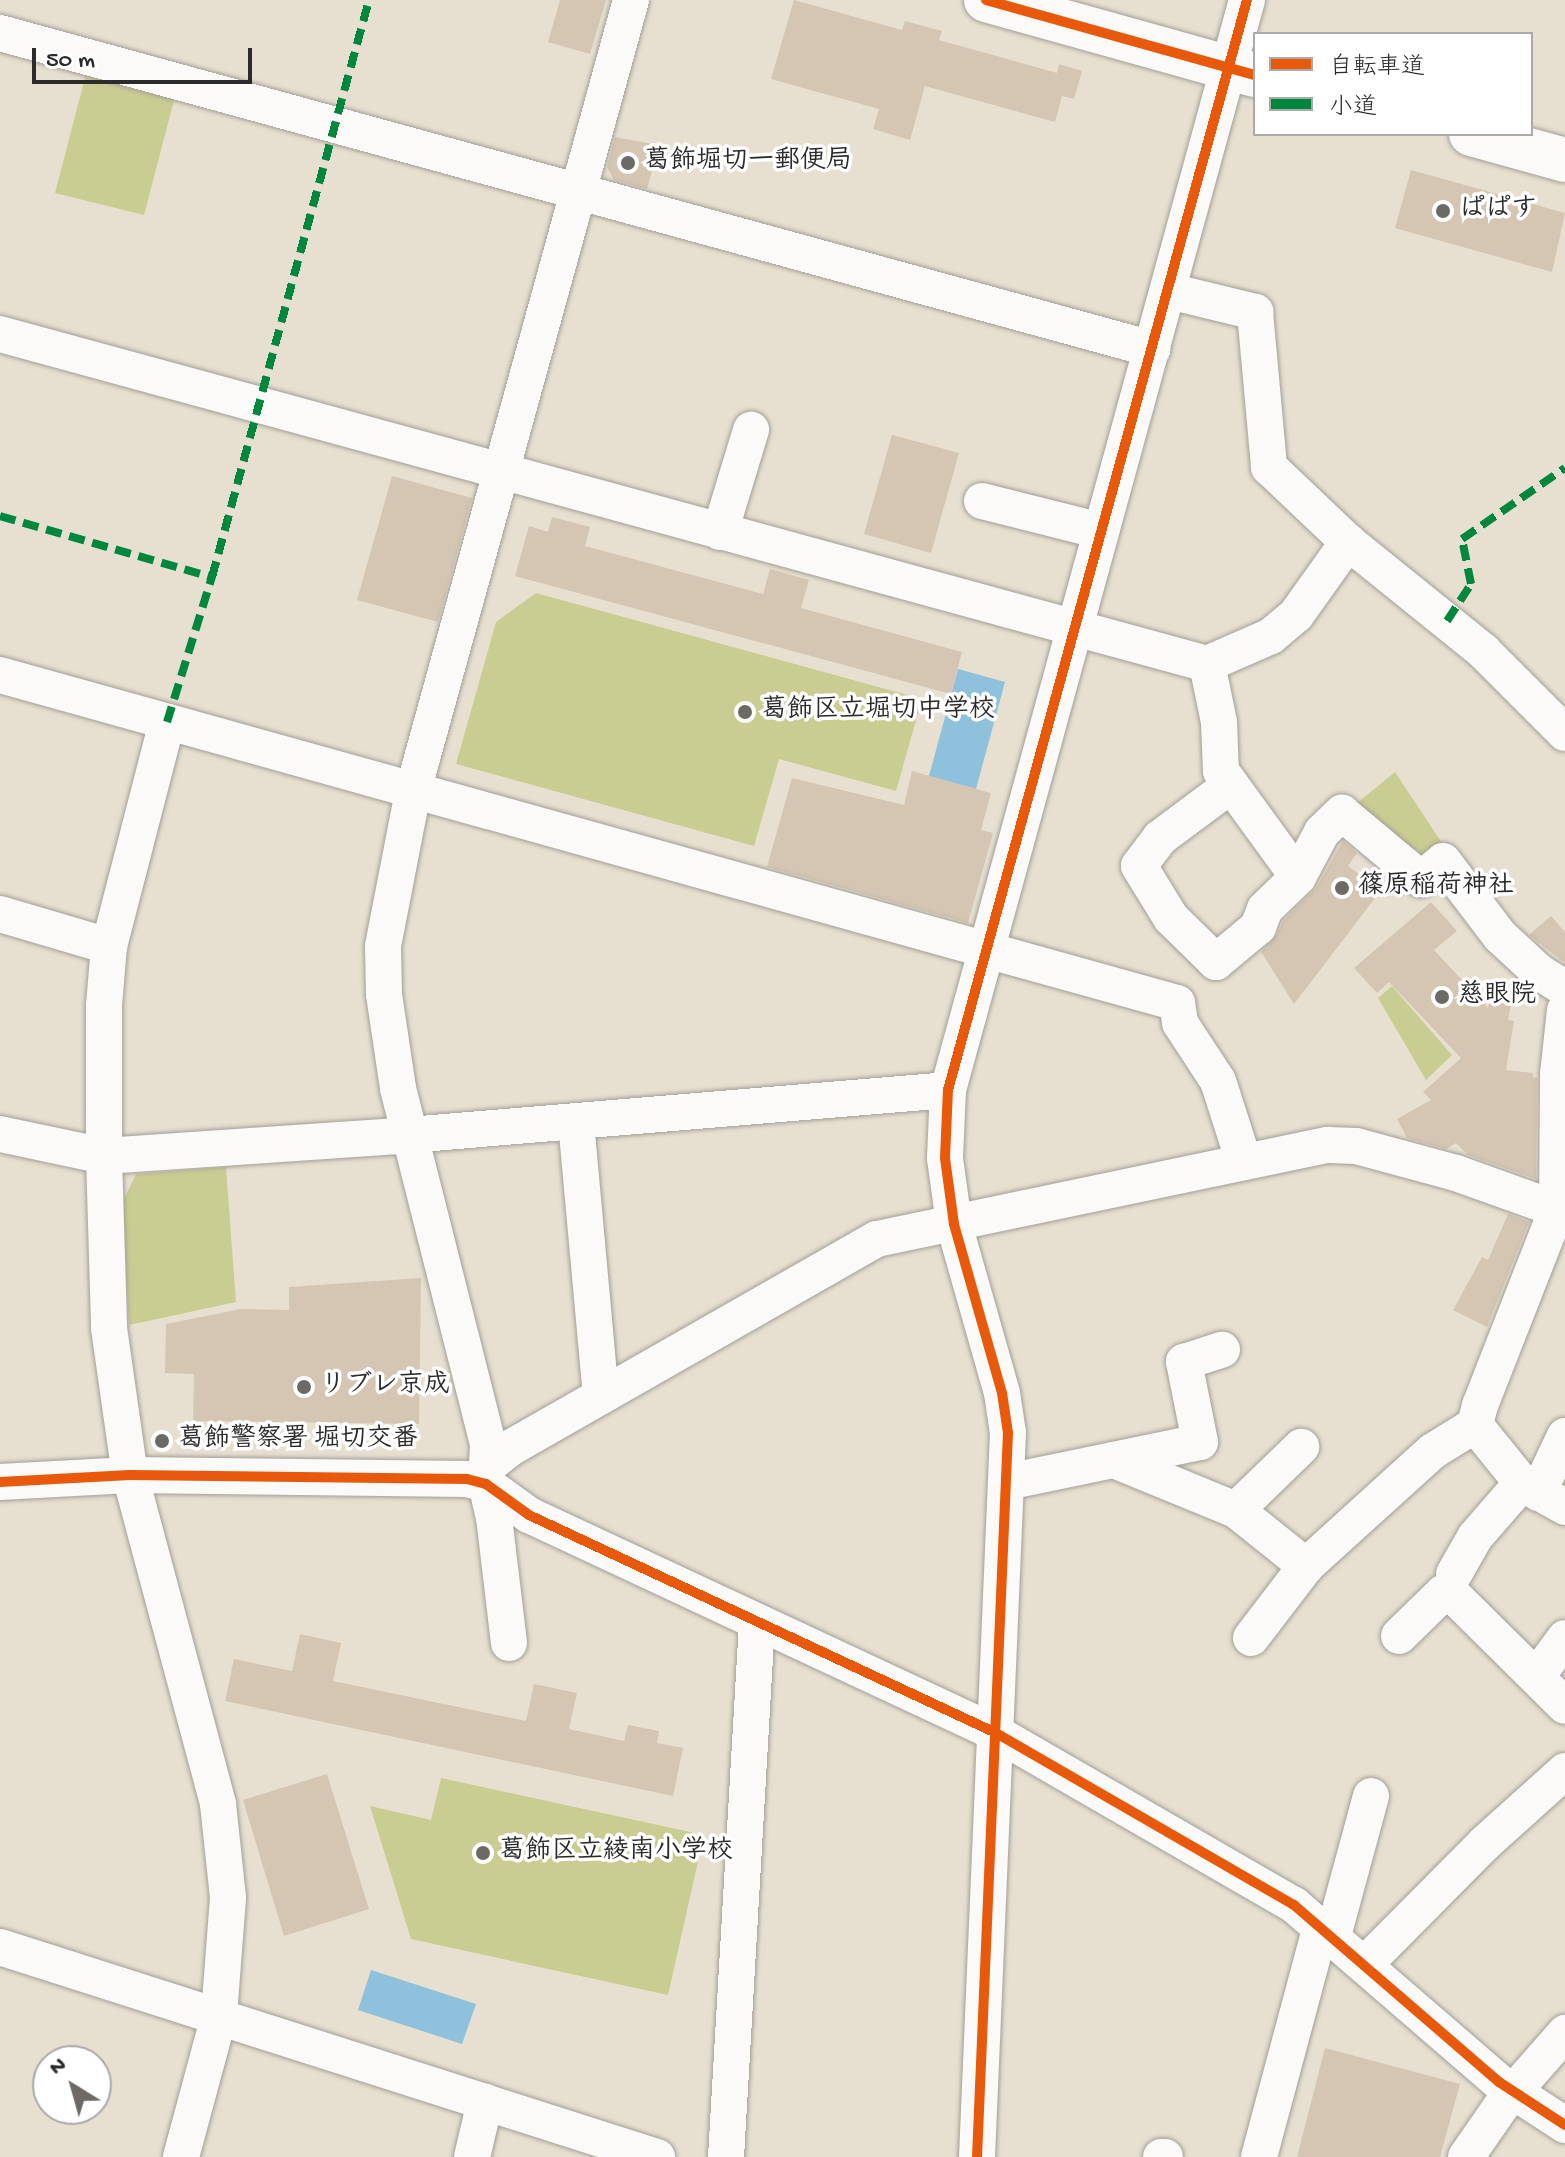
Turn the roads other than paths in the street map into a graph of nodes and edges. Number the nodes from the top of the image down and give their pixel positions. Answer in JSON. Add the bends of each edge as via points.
{"nodes":[{"id":1,"x":631,"y":0,"type":"edge"},
{"id":2,"x":986,"y":0,"type":"edge"},
{"id":3,"x":1247,"y":0,"type":"edge"},
{"id":4,"x":0,"y":33,"type":"edge"},
{"id":5,"x":1241,"y":71,"type":"edge"},
{"id":6,"x":1478,"y":136,"type":"edge"},
{"id":7,"x":1565,"y":160,"type":"edge"},
{"id":8,"x":581,"y":192,"type":"junction"},
{"id":9,"x":1169,"y":291,"type":"junction"},
{"id":10,"x":0,"y":334,"type":"edge"},
{"id":11,"x":1152,"y":349,"type":"junction"},
{"id":12,"x":751,"y":430,"type":"dead end"},
{"id":13,"x":501,"y":472,"type":"junction"},
{"id":14,"x":982,"y":501,"type":"dead end"},
{"id":15,"x":1101,"y":531,"type":"junction"},
{"id":16,"x":720,"y":532,"type":"junction"},
{"id":17,"x":1348,"y":542,"type":"junction"},
{"id":18,"x":1074,"y":630,"type":"junction"},
{"id":19,"x":1207,"y":664,"type":"junction"},
{"id":20,"x":0,"y":675,"type":"edge"},
{"id":21,"x":167,"y":722,"type":"junction"},
{"id":22,"x":1565,"y":733,"type":"edge"},
{"id":23,"x":1231,"y":785,"type":"junction"},
{"id":24,"x":413,"y":791,"type":"junction"},
{"id":25,"x":1298,"y":877,"type":"junction"},
{"id":26,"x":0,"y":914,"type":"edge"},
{"id":27,"x":109,"y":946,"type":"junction"},
{"id":28,"x":986,"y":949,"type":"junction"},
{"id":29,"x":1565,"y":988,"type":"edge"},
{"id":30,"x":1565,"y":1010,"type":"edge"},
{"id":31,"x":948,"y":1090,"type":"junction"},
{"id":32,"x":576,"y":1122,"type":"junction"},
{"id":33,"x":0,"y":1134,"type":"edge"},
{"id":34,"x":409,"y":1135,"type":"junction"},
{"id":35,"x":104,"y":1156,"type":"junction"},
{"id":36,"x":1244,"y":1162,"type":"junction"},
{"id":37,"x":1561,"y":1210,"type":"edge"},
{"id":38,"x":954,"y":1224,"type":"junction"},
{"id":39,"x":1222,"y":1350,"type":"dead end"},
{"id":40,"x":601,"y":1396,"type":"junction"},
{"id":41,"x":1475,"y":1425,"type":"junction"},
{"id":42,"x":1565,"y":1436,"type":"edge"},
{"id":43,"x":1301,"y":1447,"type":"dead end"},
{"id":44,"x":1114,"y":1460,"type":"junction"},
{"id":45,"x":488,"y":1474,"type":"junction"},
{"id":46,"x":130,"y":1475,"type":"junction"},
{"id":47,"x":0,"y":1482,"type":"edge"},
{"id":48,"x":1007,"y":1482,"type":"junction"},
{"id":49,"x":1541,"y":1494,"type":"edge"},
{"id":50,"x":1236,"y":1510,"type":"junction"},
{"id":51,"x":1306,"y":1566,"type":"junction"},
{"id":52,"x":1454,"y":1574,"type":"dead end"},
{"id":53,"x":757,"y":1623,"type":"junction"},
{"id":54,"x":1399,"y":1636,"type":"dead end"},
{"id":55,"x":1251,"y":1638,"type":"dead end"},
{"id":56,"x":1565,"y":1638,"type":"edge"},
{"id":57,"x":509,"y":1643,"type":"dead end"},
{"id":58,"x":1537,"y":1676,"type":"junction"},
{"id":59,"x":1565,"y":1706,"type":"edge"},
{"id":60,"x":996,"y":1733,"type":"junction"},
{"id":61,"x":1565,"y":1771,"type":"edge"},
{"id":62,"x":1371,"y":1796,"type":"dead end"},
{"id":63,"x":1327,"y":1931,"type":"junction"},
{"id":64,"x":0,"y":1947,"type":"edge"},
{"id":65,"x":1364,"y":1965,"type":"junction"},
{"id":66,"x":219,"y":2016,"type":"junction"},
{"id":67,"x":1565,"y":2033,"type":"edge"},
{"id":68,"x":1515,"y":2089,"type":"junction"},
{"id":69,"x":485,"y":2102,"type":"junction"},
{"id":70,"x":1565,"y":2125,"type":"edge"},
{"id":71,"x":181,"y":2157,"type":"edge"},
{"id":72,"x":472,"y":2157,"type":"edge"},
{"id":73,"x":657,"y":2157,"type":"edge"},
{"id":74,"x":726,"y":2157,"type":"edge"},
{"id":75,"x":977,"y":2157,"type":"edge"},
{"id":76,"x":1259,"y":2157,"type":"edge"},
{"id":77,"x":1466,"y":2157,"type":"edge"}],
"edges":[{"from":1,"to":8,"type":"street"},
{"from":2,"to":5,"type":"main road"},
{"from":3,"to":5,"type":"street"},
{"from":4,"to":8,"type":"street"},
{"from":5,"to":9,"type":"street"},
{"from":6,"to":7,"type":"main road"},
{"from":8,"to":11,"type":"street"},
{"from":8,"to":13,"type":"street"},
{"from":9,"to":11,"type":"street"},
{"from":9,"to":17,"type":"street","via":[[1255,312],[1269,467]]},
{"from":10,"to":13,"type":"street"},
{"from":11,"to":15,"type":"street"},
{"from":12,"to":16,"type":"street"},
{"from":13,"to":16,"type":"street"},
{"from":13,"to":24,"type":"street"},
{"from":14,"to":15,"type":"street"},
{"from":15,"to":18,"type":"street"},
{"from":16,"to":18,"type":"street"},
{"from":17,"to":19,"type":"street","via":[[1296,615],[1271,636]]},
{"from":17,"to":22,"type":"street","via":[[1483,651]]},
{"from":18,"to":19,"type":"street"},
{"from":18,"to":28,"type":"street"},
{"from":19,"to":23,"type":"street","via":[[1219,722],[1221,771]]},
{"from":20,"to":21,"type":"street"},
{"from":21,"to":24,"type":"street"},
{"from":21,"to":27,"type":"street"},
{"from":23,"to":25,"type":"street"},
{"from":23,"to":25,"type":"street","via":[[1160,838],[1139,866],[1171,918],[1216,962],[1258,927],[1265,909]]},
{"from":24,"to":28,"type":"street"},
{"from":24,"to":34,"type":"street","via":[[383,946],[389,1040]]},
{"from":25,"to":29,"type":"street","via":[[1322,832],[1342,813],[1421,879],[1443,861],[1500,936]]},
{"from":26,"to":27,"type":"street"},
{"from":27,"to":35,"type":"street"},
{"from":28,"to":31,"type":"street"},
{"from":28,"to":36,"type":"street","via":[[1177,1003],[1180,1023],[1218,1081]]},
{"from":30,"to":37,"type":"street","via":[[1558,1074]]},
{"from":31,"to":32,"type":"street"},
{"from":31,"to":38,"type":"street","via":[[945,1158]]},
{"from":32,"to":34,"type":"street"},
{"from":32,"to":40,"type":"street"},
{"from":33,"to":35,"type":"street"},
{"from":34,"to":35,"type":"street"},
{"from":34,"to":45,"type":"street","via":[[488,1444]]},
{"from":35,"to":46,"type":"street","via":[[109,1328]]},
{"from":36,"to":37,"type":"street","via":[[1328,1145],[1356,1146],[1456,1173]]},
{"from":36,"to":38,"type":"street"},
{"from":37,"to":41,"type":"street"},
{"from":38,"to":40,"type":"street","via":[[877,1239]]},
{"from":38,"to":48,"type":"street","via":[[1002,1393]]},
{"from":39,"to":44,"type":"street","via":[[1184,1362],[1200,1442]]},
{"from":40,"to":45,"type":"street","via":[[512,1447]]},
{"from":41,"to":49,"type":"street"},
{"from":41,"to":51,"type":"street","via":[[1433,1451]]},
{"from":42,"to":49,"type":"street"},
{"from":43,"to":50,"type":"street"},
{"from":44,"to":48,"type":"street"},
{"from":44,"to":50,"type":"street"},
{"from":45,"to":46,"type":"street","via":[[467,1479]]},
{"from":45,"to":53,"type":"street","via":[[529,1515]]},
{"from":45,"to":57,"type":"street"},
{"from":46,"to":47,"type":"street"},
{"from":46,"to":66,"type":"street","via":[[218,1804],[228,1898]]},
{"from":48,"to":60,"type":"street"},
{"from":49,"to":52,"type":"street","via":[[1475,1537]]},
{"from":50,"to":51,"type":"street"},
{"from":51,"to":55,"type":"street"},
{"from":53,"to":60,"type":"street"},
{"from":53,"to":74,"type":"street"},
{"from":54,"to":58,"type":"street","via":[[1443,1593],[1452,1594]]},
{"from":56,"to":58,"type":"street"},
{"from":58,"to":59,"type":"street"},
{"from":60,"to":63,"type":"street","via":[[1294,1905]]},
{"from":60,"to":75,"type":"street"},
{"from":61,"to":65,"type":"street"},
{"from":62,"to":63,"type":"street"},
{"from":63,"to":65,"type":"street"},
{"from":63,"to":76,"type":"street"},
{"from":64,"to":66,"type":"street"},
{"from":65,"to":68,"type":"street","via":[[1499,2082]]},
{"from":66,"to":69,"type":"street"},
{"from":66,"to":71,"type":"street"},
{"from":67,"to":68,"type":"street"},
{"from":68,"to":70,"type":"street"},
{"from":68,"to":77,"type":"street"},
{"from":69,"to":72,"type":"street"},
{"from":69,"to":73,"type":"street"}]}
